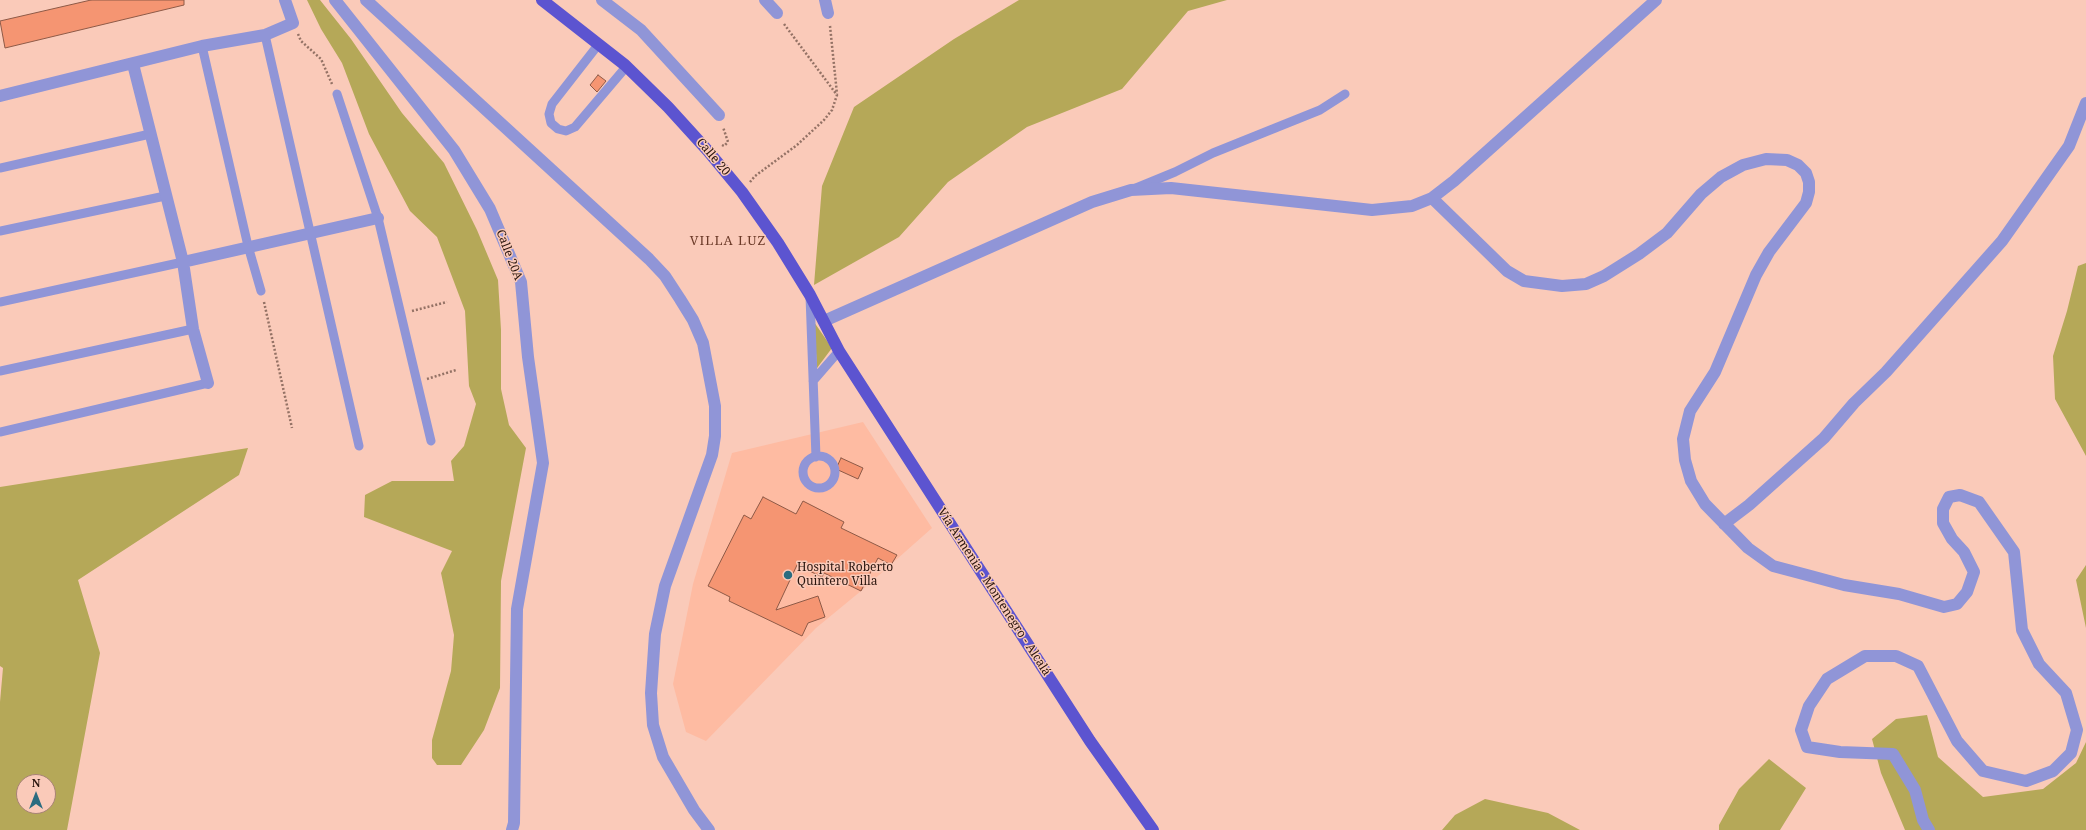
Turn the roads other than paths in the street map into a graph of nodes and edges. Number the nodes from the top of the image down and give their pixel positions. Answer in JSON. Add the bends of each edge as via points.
{"nodes":[{"id":1,"x":285,"y":0,"type":"edge"},
{"id":2,"x":335,"y":0,"type":"edge"},
{"id":3,"x":366,"y":0,"type":"edge"},
{"id":4,"x":542,"y":0,"type":"edge"},
{"id":5,"x":602,"y":0,"type":"edge"},
{"id":6,"x":765,"y":0,"type":"edge"},
{"id":7,"x":824,"y":0,"type":"edge"},
{"id":8,"x":1656,"y":0,"type":"edge"},
{"id":9,"x":828,"y":12,"type":"road end"},
{"id":10,"x":777,"y":13,"type":"road end"},
{"id":11,"x":265,"y":35,"type":"junction"},
{"id":12,"x":598,"y":45,"type":"junction"},
{"id":13,"x":202,"y":46,"type":"junction"},
{"id":14,"x":134,"y":64,"type":"junction"},
{"id":15,"x":626,"y":67,"type":"junction"},
{"id":16,"x":337,"y":94,"type":"road end"},
{"id":17,"x":1345,"y":94,"type":"dead end"},
{"id":18,"x":0,"y":96,"type":"edge"},
{"id":19,"x":2086,"y":103,"type":"edge"},
{"id":20,"x":720,"y":115,"type":"road end"},
{"id":21,"x":150,"y":134,"type":"junction"},
{"id":22,"x":0,"y":168,"type":"edge"},
{"id":23,"x":1130,"y":190,"type":"junction"},
{"id":24,"x":165,"y":196,"type":"junction"},
{"id":25,"x":1432,"y":198,"type":"junction"},
{"id":26,"x":378,"y":218,"type":"junction"},
{"id":27,"x":0,"y":231,"type":"edge"},
{"id":28,"x":311,"y":232,"type":"junction"},
{"id":29,"x":248,"y":246,"type":"junction"},
{"id":30,"x":182,"y":262,"type":"junction"},
{"id":31,"x":261,"y":291,"type":"road end"},
{"id":32,"x":810,"y":295,"type":"junction"},
{"id":33,"x":0,"y":302,"type":"edge"},
{"id":34,"x":824,"y":321,"type":"junction"},
{"id":35,"x":194,"y":329,"type":"junction"},
{"id":36,"x":839,"y":352,"type":"junction"},
{"id":37,"x":0,"y":371,"type":"edge"},
{"id":38,"x":813,"y":381,"type":"junction"},
{"id":39,"x":208,"y":383,"type":"joint"},
{"id":40,"x":0,"y":432,"type":"edge"},
{"id":41,"x":431,"y":441,"type":"dead end"},
{"id":42,"x":360,"y":446,"type":"dead end"},
{"id":43,"x":816,"y":457,"type":"dead end"},
{"id":44,"x":1724,"y":524,"type":"junction"},
{"id":45,"x":512,"y":830,"type":"edge"},
{"id":46,"x":709,"y":830,"type":"edge"},
{"id":47,"x":1153,"y":830,"type":"edge"},
{"id":48,"x":1929,"y":830,"type":"edge"}],
"edges":[{"from":1,"to":11,"type":"street","via":[[293,23]]},
{"from":2,"to":45,"type":"street","name":"Calle 20A","via":[[454,150],[490,209],[521,282],[528,357],[543,463],[517,609]]},
{"from":3,"to":46,"type":"street","via":[[649,259],[665,276],[680,299],[703,343],[715,406],[715,436],[712,455],[665,586],[655,634],[651,693],[653,725],[663,757],[694,810]]},
{"from":4,"to":12,"type":"main road","name":"Calle 20"},
{"from":5,"to":20,"type":"street","via":[[641,30]]},
{"from":6,"to":10,"type":"street"},
{"from":7,"to":9,"type":"street"},
{"from":8,"to":25,"type":"street","via":[[1454,182]]},
{"from":11,"to":13,"type":"street"},
{"from":11,"to":28,"type":"lane"},
{"from":12,"to":15,"type":"main road","name":"Calle 20"},
{"from":12,"to":15,"type":"lane","via":[[552,104],[549,114],[551,123],[558,129],[566,131],[575,127]]},
{"from":13,"to":14,"type":"street"},
{"from":13,"to":29,"type":"lane"},
{"from":14,"to":18,"type":"street"},
{"from":14,"to":21,"type":"street"},
{"from":15,"to":32,"type":"main road","name":"Calle 20","via":[[678,118],[742,192],[778,242]]},
{"from":16,"to":26,"type":"lane"},
{"from":17,"to":23,"type":"lane","via":[[1320,110]]},
{"from":19,"to":44,"type":"street","via":[[2069,146],[2002,241],[1824,438]]},
{"from":21,"to":22,"type":"lane"},
{"from":21,"to":24,"type":"street"},
{"from":23,"to":25,"type":"street","via":[[1172,188],[1372,210],[1412,206]]},
{"from":23,"to":34,"type":"street","via":[[1092,202]]},
{"from":24,"to":27,"type":"lane"},
{"from":24,"to":30,"type":"street"},
{"from":25,"to":44,"type":"street","via":[[1507,271],[1524,281],[1562,286],[1586,284],[1639,254],[1667,233],[1701,194],[1721,177],[1743,165],[1766,159],[1787,160],[1798,164],[1806,173],[1809,182],[1806,203],[1769,252],[1756,276],[1715,372],[1690,411],[1683,439],[1691,481],[1705,504]]},
{"from":26,"to":28,"type":"street"},
{"from":26,"to":41,"type":"lane"},
{"from":28,"to":29,"type":"street"},
{"from":28,"to":42,"type":"lane"},
{"from":29,"to":30,"type":"street"},
{"from":29,"to":31,"type":"lane"},
{"from":30,"to":33,"type":"lane"},
{"from":30,"to":35,"type":"street"},
{"from":32,"to":34,"type":"main road","name":"Calle 20"},
{"from":32,"to":38,"type":"lane"},
{"from":34,"to":36,"type":"main road","name":"Calle 20"},
{"from":35,"to":37,"type":"lane"},
{"from":35,"to":39,"type":"street"},
{"from":36,"to":38,"type":"lane"},
{"from":36,"to":47,"type":"main road","name":"Vía Armenia - Montenegro - Alcalá","via":[[1086,734]]},
{"from":38,"to":43,"type":"lane"},
{"from":39,"to":40,"type":"lane"},
{"from":44,"to":48,"type":"street","via":[[1748,548],[1773,566],[1844,585],[1899,594],[1944,607],[1958,604],[1967,592],[1974,572],[1964,552],[1952,539],[1943,523],[1943,509],[1949,497],[1960,495],[1979,502],[1997,526],[2014,552],[2022,630],[2039,664],[2066,693],[2071,707],[2077,730],[2071,753],[2053,771],[2026,781],[1983,771],[1958,741],[1918,666],[1896,656],[1865,656],[1827,679],[1809,706],[1801,730],[1807,747],[1840,752],[1893,754],[1914,790],[1923,820]]}]}
